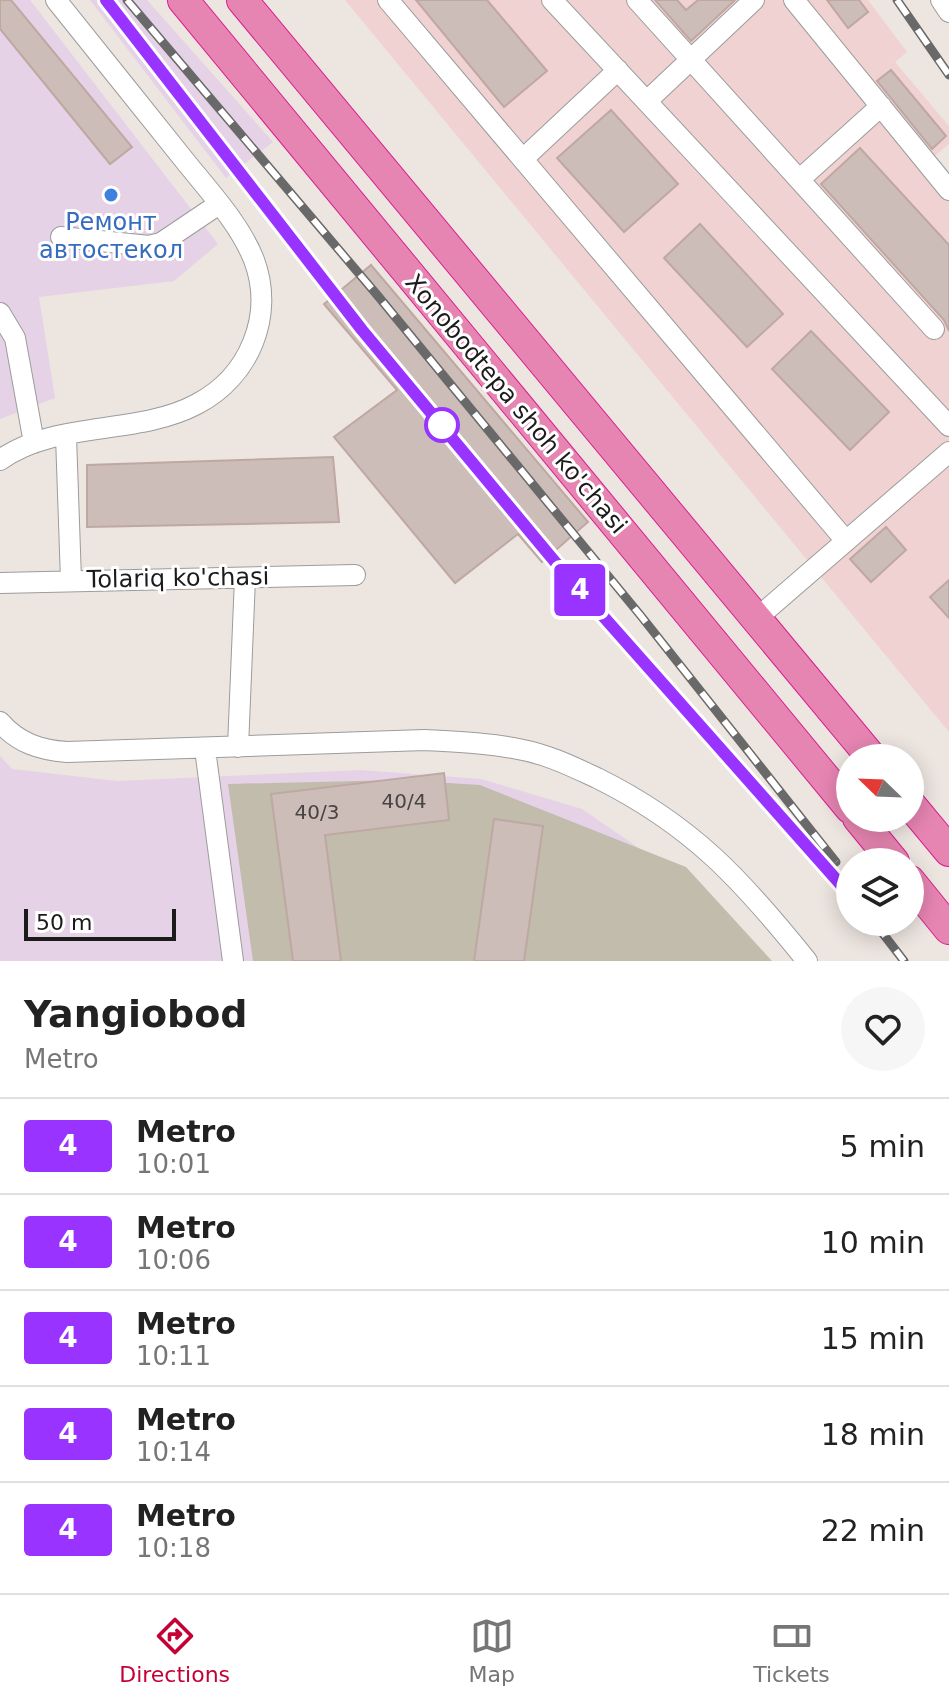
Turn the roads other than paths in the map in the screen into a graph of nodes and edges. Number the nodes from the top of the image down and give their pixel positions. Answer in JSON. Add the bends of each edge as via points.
{"nodes":[{"id":1,"x":56,"y":0,"type":"edge"},
{"id":2,"x":183,"y":0,"type":"edge"},
{"id":3,"x":242,"y":0,"type":"edge"},
{"id":4,"x":388,"y":0,"type":"edge"},
{"id":5,"x":637,"y":0,"type":"edge"},
{"id":6,"x":754,"y":0,"type":"edge"},
{"id":7,"x":794,"y":0,"type":"edge"},
{"id":8,"x":941,"y":0,"type":"edge"},
{"id":9,"x":558,"y":2,"type":"edge"},
{"id":10,"x":949,"y":12,"type":"edge"},
{"id":11,"x":693,"y":58,"type":"junction"},
{"id":12,"x":618,"y":70,"type":"junction"},
{"id":13,"x":647,"y":101,"type":"junction"},
{"id":14,"x":881,"y":106,"type":"junction"},
{"id":15,"x":523,"y":159,"type":"junction"},
{"id":16,"x":800,"y":179,"type":"junction"},
{"id":17,"x":949,"y":190,"type":"edge"},
{"id":18,"x":219,"y":204,"type":"junction"},
{"id":19,"x":61,"y":237,"type":"dead end"},
{"id":20,"x":0,"y":313,"type":"edge"},
{"id":21,"x":934,"y":329,"type":"dead end"},
{"id":22,"x":949,"y":426,"type":"edge"},
{"id":23,"x":66,"y":436,"type":"junction"},
{"id":24,"x":34,"y":443,"type":"junction"},
{"id":25,"x":949,"y":452,"type":"edge"},
{"id":26,"x":0,"y":460,"type":"edge"},
{"id":27,"x":846,"y":541,"type":"junction"},
{"id":28,"x":355,"y":575,"type":"dead end"},
{"id":29,"x":245,"y":578,"type":"junction"},
{"id":30,"x":71,"y":580,"type":"junction"},
{"id":31,"x":0,"y":583,"type":"edge"},
{"id":32,"x":756,"y":619,"type":"junction"},
{"id":33,"x":0,"y":722,"type":"edge"},
{"id":34,"x":860,"y":744,"type":"edge"},
{"id":35,"x":238,"y":747,"type":"junction"},
{"id":36,"x":205,"y":749,"type":"junction"},
{"id":37,"x":836,"y":791,"type":"edge"},
{"id":38,"x":924,"y":821,"type":"edge"},
{"id":39,"x":869,"y":832,"type":"edge"},
{"id":40,"x":883,"y":848,"type":"edge"},
{"id":41,"x":949,"y":851,"type":"edge"},
{"id":42,"x":924,"y":898,"type":"edge"},
{"id":43,"x":949,"y":929,"type":"edge"},
{"id":44,"x":233,"y":961,"type":"edge"},
{"id":45,"x":807,"y":961,"type":"edge"}],
"edges":[{"from":1,"to":18,"type":"street"},
{"from":2,"to":37,"type":"highway","name":"Xonobodtepa shoh ko'chasi"},
{"from":3,"to":32,"type":"highway","name":"Xonobodtepa shoh ko'chasi"},
{"from":4,"to":15,"type":"street"},
{"from":5,"to":11,"type":"street"},
{"from":6,"to":11,"type":"street"},
{"from":7,"to":14,"type":"street"},
{"from":8,"to":10,"type":"street"},
{"from":9,"to":12,"type":"street"},
{"from":11,"to":13,"type":"street"},
{"from":11,"to":16,"type":"street"},
{"from":12,"to":13,"type":"street"},
{"from":12,"to":15,"type":"street"},
{"from":13,"to":22,"type":"street"},
{"from":14,"to":16,"type":"street"},
{"from":14,"to":17,"type":"street"},
{"from":15,"to":27,"type":"street"},
{"from":16,"to":21,"type":"street"},
{"from":18,"to":19,"type":"street","via":[[149,246]]},
{"from":18,"to":23,"type":"street","via":[[247,246],[258,275],[261,319],[244,362],[219,389],[185,410]]},
{"from":20,"to":24,"type":"street","via":[[15,338]]},
{"from":23,"to":24,"type":"street"},
{"from":23,"to":30,"type":"street"},
{"from":24,"to":26,"type":"street"},
{"from":25,"to":27,"type":"street"},
{"from":27,"to":32,"type":"street"},
{"from":28,"to":29,"type":"street","name":"Tolariq ko'chasi"},
{"from":29,"to":30,"type":"street","name":"Tolariq ko'chasi"},
{"from":29,"to":35,"type":"street"},
{"from":30,"to":31,"type":"street","name":"Tolariq ko'chasi"},
{"from":32,"to":34,"type":"highway","name":"Xonobodtepa shoh ko'chasi"},
{"from":33,"to":36,"type":"street","via":[[23,742],[54,751]]},
{"from":35,"to":36,"type":"street"},
{"from":35,"to":45,"type":"street","via":[[425,740],[522,749],[560,761],[652,807],[689,834],[751,892]]},
{"from":36,"to":44,"type":"street"},
{"from":38,"to":41,"type":"highway"},
{"from":39,"to":40,"type":"highway"},
{"from":42,"to":43,"type":"highway"}]}
